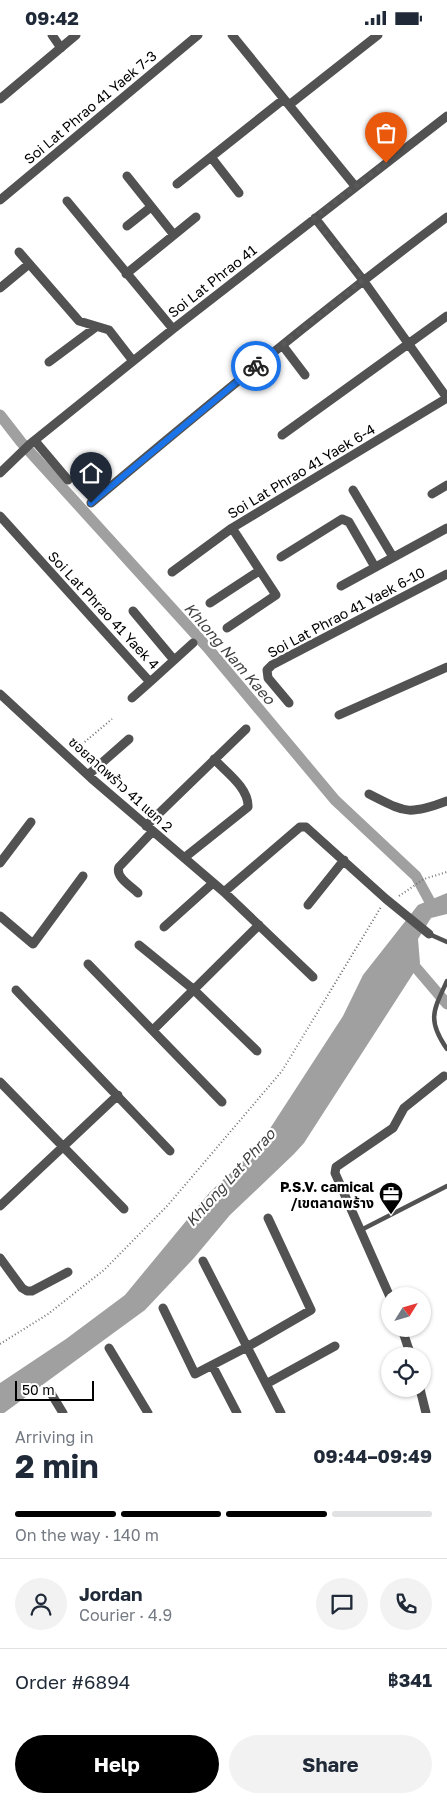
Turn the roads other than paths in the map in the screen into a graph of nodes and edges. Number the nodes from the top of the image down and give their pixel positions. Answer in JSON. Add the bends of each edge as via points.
{"nodes":[{"id":1,"x":52,"y":35,"type":"edge"},
{"id":2,"x":76,"y":35,"type":"edge"},
{"id":3,"x":198,"y":35,"type":"edge"},
{"id":4,"x":232,"y":35,"type":"edge"},
{"id":5,"x":378,"y":35,"type":"edge"},
{"id":6,"x":61,"y":48,"type":"junction"},
{"id":7,"x":0,"y":99,"type":"edge"},
{"id":8,"x":286,"y":102,"type":"junction"},
{"id":9,"x":447,"y":116,"type":"edge"},
{"id":10,"x":211,"y":157,"type":"junction"},
{"id":11,"x":127,"y":176,"type":"dead end"},
{"id":12,"x":177,"y":185,"type":"dead end"},
{"id":13,"x":355,"y":186,"type":"junction"},
{"id":14,"x":239,"y":193,"type":"dead end"},
{"id":15,"x":0,"y":200,"type":"edge"},
{"id":16,"x":67,"y":201,"type":"dead end"},
{"id":17,"x":151,"y":207,"type":"junction"},
{"id":18,"x":196,"y":217,"type":"dead end"},
{"id":19,"x":447,"y":217,"type":"edge"},
{"id":20,"x":314,"y":218,"type":"junction"},
{"id":21,"x":127,"y":226,"type":"dead end"},
{"id":22,"x":174,"y":235,"type":"junction"},
{"id":23,"x":19,"y":252,"type":"dead end"},
{"id":24,"x":29,"y":264,"type":"junction"},
{"id":25,"x":126,"y":274,"type":"junction"},
{"id":26,"x":363,"y":280,"type":"junction"},
{"id":27,"x":0,"y":288,"type":"edge"},
{"id":28,"x":447,"y":316,"type":"edge"},
{"id":29,"x":96,"y":327,"type":"junction"},
{"id":30,"x":173,"y":329,"type":"junction"},
{"id":31,"x":409,"y":345,"type":"junction"},
{"id":32,"x":283,"y":346,"type":"junction"},
{"id":33,"x":133,"y":361,"type":"junction"},
{"id":34,"x":49,"y":362,"type":"dead end"},
{"id":35,"x":305,"y":375,"type":"dead end"},
{"id":36,"x":447,"y":398,"type":"edge"},
{"id":37,"x":282,"y":435,"type":"dead end"},
{"id":38,"x":33,"y":443,"type":"junction"},
{"id":39,"x":0,"y":473,"type":"edge"},
{"id":40,"x":68,"y":480,"type":"dead end"},
{"id":41,"x":447,"y":485,"type":"edge"},
{"id":42,"x":353,"y":490,"type":"dead end"},
{"id":43,"x":432,"y":494,"type":"dead end"},
{"id":44,"x":91,"y":503,"type":"dead end"},
{"id":45,"x":0,"y":516,"type":"edge"},
{"id":46,"x":232,"y":528,"type":"junction"},
{"id":47,"x":447,"y":528,"type":"edge"},
{"id":48,"x":281,"y":557,"type":"dead end"},
{"id":49,"x":393,"y":557,"type":"junction"},
{"id":50,"x":375,"y":567,"type":"junction"},
{"id":51,"x":259,"y":571,"type":"junction"},
{"id":52,"x":172,"y":572,"type":"dead end"},
{"id":53,"x":447,"y":574,"type":"edge"},
{"id":54,"x":340,"y":586,"type":"dead end"},
{"id":55,"x":210,"y":603,"type":"dead end"},
{"id":56,"x":133,"y":611,"type":"dead end"},
{"id":57,"x":227,"y":628,"type":"dead end"},
{"id":58,"x":193,"y":643,"type":"dead end"},
{"id":59,"x":174,"y":660,"type":"junction"},
{"id":60,"x":447,"y":667,"type":"edge"},
{"id":61,"x":150,"y":682,"type":"junction"},
{"id":62,"x":0,"y":694,"type":"edge"},
{"id":63,"x":132,"y":698,"type":"dead end"},
{"id":64,"x":289,"y":703,"type":"dead end"},
{"id":65,"x":340,"y":715,"type":"dead end"},
{"id":66,"x":246,"y":729,"type":"dead end"},
{"id":67,"x":129,"y":739,"type":"dead end"},
{"id":68,"x":214,"y":759,"type":"junction"},
{"id":69,"x":88,"y":775,"type":"junction"},
{"id":70,"x":368,"y":794,"type":"dead end"},
{"id":71,"x":447,"y":801,"type":"edge"},
{"id":72,"x":30,"y":822,"type":"dead end"},
{"id":73,"x":149,"y":829,"type":"junction"},
{"id":74,"x":184,"y":858,"type":"junction"},
{"id":75,"x":344,"y":860,"type":"junction"},
{"id":76,"x":0,"y":863,"type":"edge"},
{"id":77,"x":83,"y":876,"type":"dead end"},
{"id":78,"x":213,"y":883,"type":"junction"},
{"id":79,"x":224,"y":892,"type":"junction"},
{"id":80,"x":138,"y":893,"type":"dead end"},
{"id":81,"x":308,"y":905,"type":"dead end"},
{"id":82,"x":0,"y":916,"type":"edge"},
{"id":83,"x":258,"y":925,"type":"junction"},
{"id":84,"x":164,"y":927,"type":"dead end"},
{"id":85,"x":429,"y":934,"type":"joint"},
{"id":86,"x":447,"y":942,"type":"edge"},
{"id":87,"x":139,"y":945,"type":"dead end"},
{"id":88,"x":88,"y":964,"type":"dead end"},
{"id":89,"x":313,"y":977,"type":"dead end"},
{"id":90,"x":447,"y":981,"type":"edge"},
{"id":91,"x":193,"y":989,"type":"junction"},
{"id":92,"x":16,"y":990,"type":"dead end"},
{"id":93,"x":153,"y":1030,"type":"junction"},
{"id":94,"x":447,"y":1049,"type":"edge"},
{"id":95,"x":256,"y":1051,"type":"dead end"},
{"id":96,"x":444,"y":1076,"type":"dead end"},
{"id":97,"x":0,"y":1082,"type":"edge"},
{"id":98,"x":118,"y":1095,"type":"junction"},
{"id":99,"x":222,"y":1102,"type":"dead end"},
{"id":100,"x":62,"y":1147,"type":"junction"},
{"id":101,"x":170,"y":1151,"type":"dead end"},
{"id":102,"x":447,"y":1186,"type":"edge"},
{"id":103,"x":0,"y":1206,"type":"edge"},
{"id":104,"x":124,"y":1209,"type":"dead end"},
{"id":105,"x":268,"y":1218,"type":"dead end"},
{"id":106,"x":361,"y":1230,"type":"junction"},
{"id":107,"x":0,"y":1258,"type":"edge"},
{"id":108,"x":202,"y":1261,"type":"dead end"},
{"id":109,"x":68,"y":1272,"type":"dead end"},
{"id":110,"x":386,"y":1287,"type":"edge"},
{"id":111,"x":163,"y":1308,"type":"dead end"},
{"id":112,"x":334,"y":1345,"type":"dead end"},
{"id":113,"x":247,"y":1347,"type":"junction"},
{"id":114,"x":109,"y":1349,"type":"dead end"},
{"id":115,"x":212,"y":1365,"type":"junction"},
{"id":116,"x":266,"y":1384,"type":"junction"},
{"id":117,"x":48,"y":1390,"type":"dead end"},
{"id":118,"x":422,"y":1397,"type":"edge"},
{"id":119,"x":63,"y":1413,"type":"edge"},
{"id":120,"x":148,"y":1413,"type":"edge"},
{"id":121,"x":237,"y":1413,"type":"edge"},
{"id":122,"x":282,"y":1413,"type":"edge"},
{"id":123,"x":426,"y":1413,"type":"edge"}],
"edges":[{"from":1,"to":6,"type":"street"},
{"from":2,"to":6,"type":"street"},
{"from":3,"to":15,"type":"street","name":"Soi Lat Phrao 41 Yaek 7-3"},
{"from":4,"to":8,"type":"street"},
{"from":5,"to":8,"type":"street"},
{"from":6,"to":7,"type":"street"},
{"from":8,"to":10,"type":"street"},
{"from":8,"to":13,"type":"street"},
{"from":9,"to":13,"type":"street","name":"Soi Lat Phrao 41"},
{"from":10,"to":12,"type":"street"},
{"from":10,"to":14,"type":"street"},
{"from":11,"to":17,"type":"street"},
{"from":13,"to":20,"type":"street","name":"Soi Lat Phrao 41"},
{"from":16,"to":25,"type":"street"},
{"from":17,"to":21,"type":"street"},
{"from":17,"to":22,"type":"street"},
{"from":18,"to":22,"type":"street"},
{"from":19,"to":26,"type":"street"},
{"from":20,"to":26,"type":"street"},
{"from":20,"to":30,"type":"street","name":"Soi Lat Phrao 41"},
{"from":22,"to":25,"type":"street"},
{"from":23,"to":24,"type":"street"},
{"from":24,"to":27,"type":"street"},
{"from":24,"to":29,"type":"street","via":[[79,321]]},
{"from":25,"to":30,"type":"street"},
{"from":26,"to":31,"type":"street"},
{"from":26,"to":32,"type":"street"},
{"from":28,"to":31,"type":"street"},
{"from":29,"to":33,"type":"street","via":[[110,331]]},
{"from":29,"to":34,"type":"street"},
{"from":30,"to":33,"type":"street","name":"Soi Lat Phrao 41"},
{"from":31,"to":36,"type":"street"},
{"from":31,"to":37,"type":"street"},
{"from":32,"to":35,"type":"street"},
{"from":32,"to":44,"type":"street","via":[[239,378]]},
{"from":33,"to":38,"type":"street","name":"Soi Lat Phrao 41"},
{"from":36,"to":46,"type":"street","name":"Soi Lat Phrao 41 Yaek 6-4"},
{"from":38,"to":39,"type":"street","name":"Soi Lat Phrao 41"},
{"from":38,"to":40,"type":"street"},
{"from":41,"to":43,"type":"street"},
{"from":42,"to":49,"type":"street"},
{"from":45,"to":61,"type":"street","name":"Soi Lat Phrao 41 Yaek 4"},
{"from":46,"to":51,"type":"street"},
{"from":46,"to":52,"type":"street","name":"Soi Lat Phrao 41 Yaek 6-4"},
{"from":47,"to":49,"type":"street"},
{"from":48,"to":50,"type":"street","via":[[346,519]]},
{"from":49,"to":50,"type":"street"},
{"from":50,"to":54,"type":"street"},
{"from":51,"to":55,"type":"street"},
{"from":51,"to":57,"type":"street","via":[[276,595]]},
{"from":53,"to":64,"type":"street","name":"Soi Lat Phrao 41 Yaek 6-10","via":[[272,665],[267,670],[268,678]]},
{"from":56,"to":59,"type":"street"},
{"from":58,"to":59,"type":"street","name":"Soi Lat Phrao 41 Yaek 4"},
{"from":59,"to":61,"type":"street","name":"Soi Lat Phrao 41 Yaek 4"},
{"from":60,"to":65,"type":"street"},
{"from":61,"to":63,"type":"street"},
{"from":62,"to":69,"type":"street","name":"ซอยลาดพร้าว 41 แยก 2"},
{"from":66,"to":68,"type":"street"},
{"from":67,"to":69,"type":"street"},
{"from":68,"to":73,"type":"street"},
{"from":68,"to":74,"type":"street","via":[[244,791],[248,807]]},
{"from":69,"to":73,"type":"street","name":"ซอยลาดพร้าว 41 แยก 2"},
{"from":70,"to":71,"type":"street","via":[[412,811]]},
{"from":72,"to":76,"type":"street"},
{"from":73,"to":74,"type":"street","name":"ซอยลาดพร้าว 41 แยก 2"},
{"from":73,"to":80,"type":"street","via":[[118,871]]},
{"from":74,"to":78,"type":"street","name":"ซอยลาดพร้าว 41 แยก 2"},
{"from":75,"to":79,"type":"street","via":[[312,831],[300,827]]},
{"from":75,"to":81,"type":"street"},
{"from":75,"to":85,"type":"street"},
{"from":77,"to":82,"type":"street","via":[[33,944]]},
{"from":78,"to":79,"type":"street","name":"ซอยลาดพร้าว 41 แยก 2"},
{"from":78,"to":84,"type":"street"},
{"from":79,"to":83,"type":"street","name":"ซอยลาดพร้าว 41 แยก 2"},
{"from":83,"to":89,"type":"street","name":"ซอยลาดพร้าว 41 แยก 2"},
{"from":83,"to":91,"type":"street"},
{"from":85,"to":86,"type":"lane"},
{"from":87,"to":91,"type":"street"},
{"from":88,"to":93,"type":"street"},
{"from":90,"to":94,"type":"lane","via":[[435,1005],[433,1023]]},
{"from":91,"to":93,"type":"street"},
{"from":91,"to":95,"type":"street"},
{"from":92,"to":98,"type":"street"},
{"from":93,"to":99,"type":"street"},
{"from":96,"to":106,"type":"street","via":[[404,1108],[393,1128],[336,1167],[335,1173]]},
{"from":97,"to":100,"type":"street"},
{"from":98,"to":100,"type":"street"},
{"from":98,"to":101,"type":"street"},
{"from":100,"to":103,"type":"street"},
{"from":100,"to":104,"type":"street"},
{"from":102,"to":106,"type":"lane"},
{"from":105,"to":113,"type":"street","via":[[311,1310]]},
{"from":106,"to":110,"type":"street"},
{"from":107,"to":109,"type":"street","via":[[22,1289],[27,1291]]},
{"from":108,"to":113,"type":"street"},
{"from":111,"to":115,"type":"street","via":[[195,1373]]},
{"from":112,"to":116,"type":"street"},
{"from":113,"to":115,"type":"street"},
{"from":113,"to":116,"type":"street"},
{"from":114,"to":120,"type":"street"},
{"from":115,"to":121,"type":"street"},
{"from":116,"to":122,"type":"street"},
{"from":117,"to":119,"type":"street"},
{"from":118,"to":123,"type":"street"}]}
